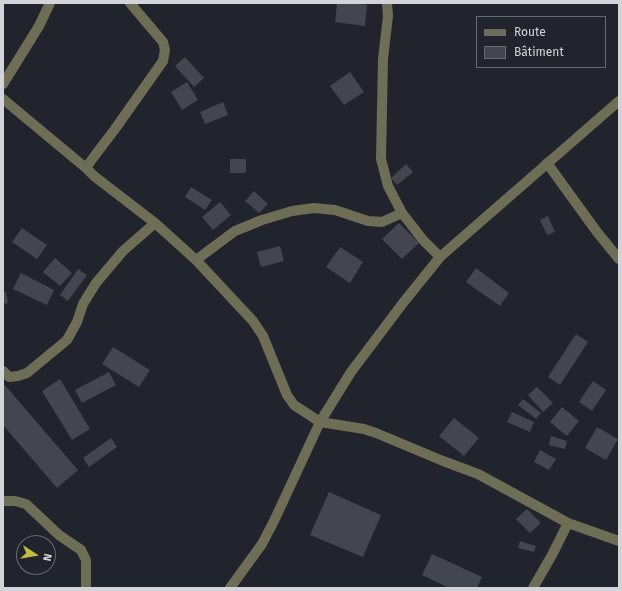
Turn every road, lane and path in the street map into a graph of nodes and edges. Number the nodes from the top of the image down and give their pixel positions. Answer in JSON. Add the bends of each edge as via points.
{"nodes":[{"id":1,"x":50,"y":3,"type":"edge"},
{"id":2,"x":130,"y":3,"type":"edge"},
{"id":3,"x":387,"y":3,"type":"edge"},
{"id":4,"x":3,"y":84,"type":"edge"},
{"id":5,"x":3,"y":99,"type":"edge"},
{"id":6,"x":619,"y":101,"type":"edge"},
{"id":7,"x":548,"y":163,"type":"junction"},
{"id":8,"x":86,"y":168,"type":"junction"},
{"id":9,"x":402,"y":213,"type":"junction"},
{"id":10,"x":155,"y":223,"type":"junction"},
{"id":11,"x":440,"y":257,"type":"junction"},
{"id":12,"x":619,"y":259,"type":"edge"},
{"id":13,"x":196,"y":260,"type":"junction"},
{"id":14,"x":3,"y":371,"type":"edge"},
{"id":15,"x":320,"y":422,"type":"junction"},
{"id":16,"x":3,"y":501,"type":"edge"},
{"id":17,"x":568,"y":523,"type":"junction"},
{"id":18,"x":619,"y":541,"type":"edge"},
{"id":19,"x":86,"y":588,"type":"edge"},
{"id":20,"x":230,"y":588,"type":"edge"},
{"id":21,"x":533,"y":588,"type":"edge"}],
"edges":[{"from":1,"to":4,"type":"street","via":[[39,26]]},
{"from":2,"to":8,"type":"street","via":[[163,42],[163,60]]},
{"from":3,"to":9,"type":"street","via":[[381,158],[388,186]]},
{"from":5,"to":8,"type":"street"},
{"from":6,"to":7,"type":"street"},
{"from":7,"to":11,"type":"street"},
{"from":7,"to":12,"type":"street"},
{"from":8,"to":10,"type":"street"},
{"from":9,"to":11,"type":"street"},
{"from":9,"to":13,"type":"street","via":[[382,222],[368,221],[335,210],[314,208],[292,211],[235,231]]},
{"from":10,"to":13,"type":"street"},
{"from":10,"to":14,"type":"street","via":[[123,251],[96,283],[66,340],[27,373],[9,376]]},
{"from":11,"to":15,"type":"street","via":[[351,372]]},
{"from":13,"to":15,"type":"street","via":[[253,321],[263,336],[287,395],[294,405]]},
{"from":15,"to":17,"type":"street","via":[[364,429],[478,474]]},
{"from":15,"to":20,"type":"street","via":[[262,544]]},
{"from":16,"to":19,"type":"street","via":[[26,504],[59,535],[80,550],[86,560]]},
{"from":17,"to":18,"type":"street"},
{"from":17,"to":21,"type":"street"}]}
